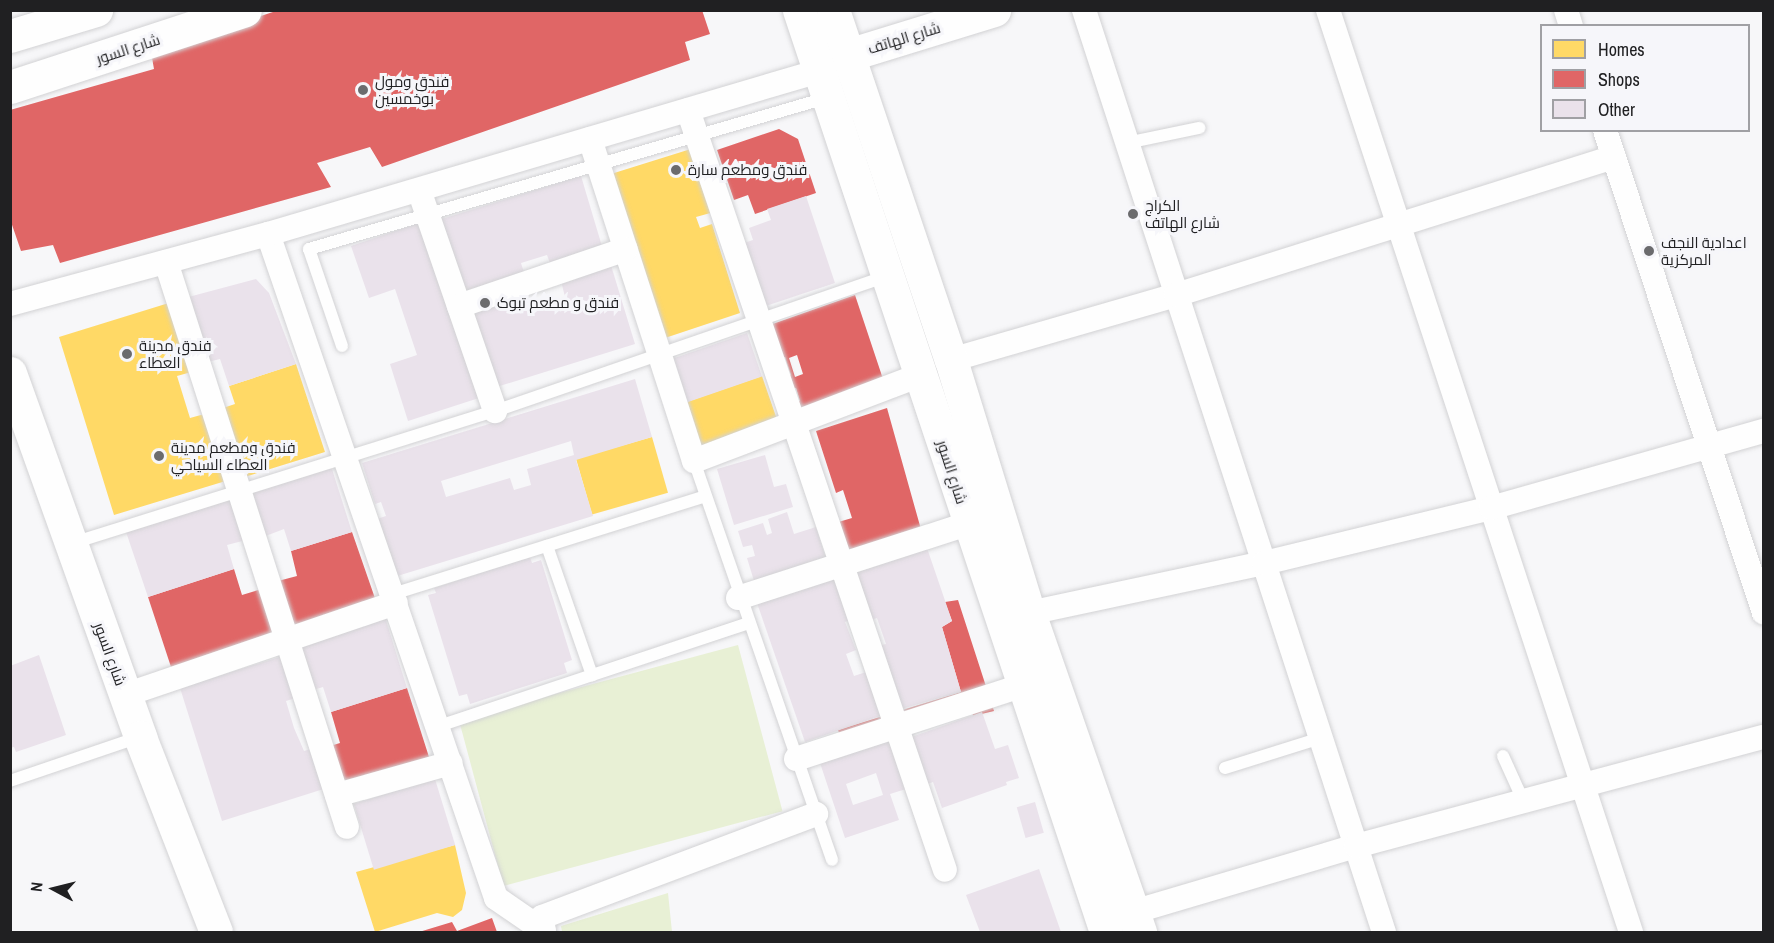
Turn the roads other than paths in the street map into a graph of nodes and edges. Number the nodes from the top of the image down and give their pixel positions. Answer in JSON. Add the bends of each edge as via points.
{"nodes":[{"id":1,"x":96,"y":10,"type":"edge"},
{"id":2,"x":245,"y":10,"type":"edge"},
{"id":3,"x":800,"y":10,"type":"edge"},
{"id":4,"x":833,"y":10,"type":"edge"},
{"id":5,"x":994,"y":10,"type":"edge"},
{"id":6,"x":1084,"y":10,"type":"edge"},
{"id":7,"x":1328,"y":10,"type":"edge"},
{"id":8,"x":10,"y":36,"type":"edge"},
{"id":9,"x":848,"y":56,"type":"junction"},
{"id":10,"x":823,"y":85,"type":"junction"},
{"id":11,"x":10,"y":87,"type":"edge"},
{"id":12,"x":688,"y":110,"type":"junction"},
{"id":13,"x":1199,"y":128,"type":"dead end"},
{"id":14,"x":1606,"y":132,"type":"edge"},
{"id":15,"x":697,"y":137,"type":"junction"},
{"id":16,"x":590,"y":139,"type":"junction"},
{"id":17,"x":1127,"y":143,"type":"junction"},
{"id":18,"x":1614,"y":157,"type":"junction"},
{"id":19,"x":599,"y":165,"type":"junction"},
{"id":20,"x":423,"y":201,"type":"junction"},
{"id":21,"x":1398,"y":225,"type":"junction"},
{"id":22,"x":268,"y":234,"type":"junction"},
{"id":23,"x":626,"y":249,"type":"junction"},
{"id":24,"x":166,"y":262,"type":"junction"},
{"id":25,"x":887,"y":275,"type":"junction"},
{"id":26,"x":1176,"y":295,"type":"junction"},
{"id":27,"x":10,"y":304,"type":"edge"},
{"id":28,"x":459,"y":306,"type":"junction"},
{"id":29,"x":759,"y":320,"type":"junction"},
{"id":30,"x":342,"y":346,"type":"dead end"},
{"id":31,"x":660,"y":354,"type":"junction"},
{"id":32,"x":951,"y":360,"type":"junction"},
{"id":33,"x":10,"y":373,"type":"edge"},
{"id":34,"x":920,"y":375,"type":"junction"},
{"id":35,"x":495,"y":411,"type":"junction"},
{"id":36,"x":795,"y":423,"type":"junction"},
{"id":37,"x":1764,"y":431,"type":"edge"},
{"id":38,"x":1709,"y":446,"type":"junction"},
{"id":39,"x":346,"y":458,"type":"junction"},
{"id":40,"x":694,"y":461,"type":"junction"},
{"id":41,"x":239,"y":490,"type":"junction"},
{"id":42,"x":705,"y":496,"type":"junction"},
{"id":43,"x":1491,"y":508,"type":"junction"},
{"id":44,"x":970,"y":523,"type":"junction"},
{"id":45,"x":71,"y":543,"type":"junction"},
{"id":46,"x":547,"y":546,"type":"junction"},
{"id":47,"x":1264,"y":563,"type":"junction"},
{"id":48,"x":843,"y":564,"type":"junction"},
{"id":49,"x":395,"y":598,"type":"junction"},
{"id":50,"x":738,"y":598,"type":"junction"},
{"id":51,"x":1029,"y":613,"type":"junction"},
{"id":52,"x":1764,"y":613,"type":"edge"},
{"id":53,"x":748,"y":624,"type":"junction"},
{"id":54,"x":287,"y":640,"type":"junction"},
{"id":55,"x":592,"y":675,"type":"junction"},
{"id":56,"x":1024,"y":685,"type":"junction"},
{"id":57,"x":125,"y":695,"type":"junction"},
{"id":58,"x":439,"y":726,"type":"junction"},
{"id":59,"x":898,"y":726,"type":"junction"},
{"id":60,"x":140,"y":736,"type":"junction"},
{"id":61,"x":1764,"y":736,"type":"edge"},
{"id":62,"x":1321,"y":738,"type":"junction"},
{"id":63,"x":1503,"y":756,"type":"dead end"},
{"id":64,"x":796,"y":759,"type":"junction"},
{"id":65,"x":451,"y":763,"type":"junction"},
{"id":66,"x":1225,"y":768,"type":"dead end"},
{"id":67,"x":10,"y":781,"type":"edge"},
{"id":68,"x":1582,"y":786,"type":"junction"},
{"id":69,"x":337,"y":795,"type":"junction"},
{"id":70,"x":1523,"y":800,"type":"junction"},
{"id":71,"x":816,"y":814,"type":"junction"},
{"id":72,"x":347,"y":827,"type":"dead end"},
{"id":73,"x":1356,"y":846,"type":"junction"},
{"id":74,"x":832,"y":860,"type":"dead end"},
{"id":75,"x":945,"y":870,"type":"dead end"},
{"id":76,"x":1136,"y":922,"type":"edge"},
{"id":77,"x":544,"y":932,"type":"edge"},
{"id":78,"x":216,"y":933,"type":"edge"},
{"id":79,"x":1106,"y":933,"type":"edge"},
{"id":80,"x":1384,"y":933,"type":"edge"},
{"id":81,"x":1631,"y":933,"type":"edge"}],
"edges":[{"from":1,"to":8,"type":"street"},
{"from":2,"to":11,"type":"street","name":"شارع السور"},
{"from":3,"to":10,"type":"street","name":"شارع السور"},
{"from":4,"to":9,"type":"street"},
{"from":5,"to":9,"type":"street","name":"شارع الهاتف"},
{"from":6,"to":17,"type":"street"},
{"from":7,"to":21,"type":"street"},
{"from":9,"to":10,"type":"street"},
{"from":9,"to":32,"type":"street"},
{"from":10,"to":12,"type":"street"},
{"from":10,"to":15,"type":"lane"},
{"from":10,"to":25,"type":"street","name":"شارع السور"},
{"from":12,"to":15,"type":"street"},
{"from":12,"to":16,"type":"street"},
{"from":13,"to":17,"type":"lane"},
{"from":14,"to":18,"type":"street"},
{"from":15,"to":19,"type":"lane"},
{"from":15,"to":29,"type":"street"},
{"from":16,"to":19,"type":"street"},
{"from":16,"to":20,"type":"street"},
{"from":17,"to":26,"type":"street"},
{"from":18,"to":21,"type":"street"},
{"from":18,"to":38,"type":"street"},
{"from":19,"to":20,"type":"lane"},
{"from":19,"to":23,"type":"street"},
{"from":20,"to":22,"type":"street"},
{"from":20,"to":28,"type":"street"},
{"from":20,"to":30,"type":"lane","via":[[309,249]]},
{"from":21,"to":26,"type":"street"},
{"from":21,"to":43,"type":"street"},
{"from":22,"to":24,"type":"street"},
{"from":22,"to":39,"type":"street"},
{"from":23,"to":28,"type":"street"},
{"from":23,"to":31,"type":"street"},
{"from":24,"to":27,"type":"street"},
{"from":24,"to":41,"type":"street"},
{"from":25,"to":29,"type":"lane"},
{"from":25,"to":34,"type":"street","name":"شارع السور"},
{"from":26,"to":32,"type":"street"},
{"from":26,"to":47,"type":"street"},
{"from":28,"to":35,"type":"street"},
{"from":29,"to":31,"type":"lane"},
{"from":29,"to":36,"type":"street"},
{"from":31,"to":35,"type":"lane"},
{"from":31,"to":40,"type":"street"},
{"from":32,"to":51,"type":"street"},
{"from":33,"to":45,"type":"street","name":"شارع السور"},
{"from":34,"to":36,"type":"street"},
{"from":34,"to":44,"type":"street","name":"شارع السور"},
{"from":35,"to":39,"type":"lane"},
{"from":36,"to":40,"type":"street"},
{"from":36,"to":48,"type":"street"},
{"from":37,"to":38,"type":"street"},
{"from":38,"to":43,"type":"street"},
{"from":38,"to":52,"type":"street"},
{"from":39,"to":41,"type":"lane"},
{"from":39,"to":49,"type":"street"},
{"from":40,"to":42,"type":"lane"},
{"from":41,"to":45,"type":"lane"},
{"from":41,"to":54,"type":"street"},
{"from":42,"to":46,"type":"lane"},
{"from":42,"to":50,"type":"lane"},
{"from":43,"to":47,"type":"street"},
{"from":43,"to":68,"type":"street"},
{"from":44,"to":48,"type":"street"},
{"from":44,"to":56,"type":"street","name":"شارع السور"},
{"from":45,"to":57,"type":"street","name":"شارع السور"},
{"from":46,"to":49,"type":"lane"},
{"from":46,"to":55,"type":"lane"},
{"from":47,"to":51,"type":"street"},
{"from":47,"to":62,"type":"street"},
{"from":48,"to":50,"type":"street"},
{"from":48,"to":59,"type":"street"},
{"from":49,"to":54,"type":"street"},
{"from":49,"to":58,"type":"street"},
{"from":50,"to":53,"type":"lane"},
{"from":51,"to":76,"type":"street"},
{"from":53,"to":55,"type":"lane"},
{"from":53,"to":64,"type":"lane"},
{"from":54,"to":57,"type":"street"},
{"from":54,"to":69,"type":"street"},
{"from":55,"to":58,"type":"lane"},
{"from":56,"to":59,"type":"street"},
{"from":56,"to":79,"type":"street","name":"شارع السور"},
{"from":57,"to":60,"type":"street","name":"شارع السور"},
{"from":58,"to":65,"type":"street"},
{"from":59,"to":64,"type":"street"},
{"from":59,"to":75,"type":"street"},
{"from":60,"to":67,"type":"lane"},
{"from":60,"to":78,"type":"street","name":"شارع السور"},
{"from":61,"to":68,"type":"street"},
{"from":62,"to":66,"type":"lane"},
{"from":62,"to":73,"type":"street"},
{"from":63,"to":70,"type":"lane"},
{"from":64,"to":71,"type":"lane"},
{"from":65,"to":69,"type":"street"},
{"from":65,"to":77,"type":"street","via":[[496,898]]},
{"from":68,"to":70,"type":"street"},
{"from":68,"to":81,"type":"street"},
{"from":69,"to":72,"type":"street"},
{"from":70,"to":73,"type":"street"},
{"from":71,"to":74,"type":"lane"},
{"from":71,"to":77,"type":"street","via":[[542,917]]},
{"from":73,"to":76,"type":"street"},
{"from":73,"to":80,"type":"street"}]}
